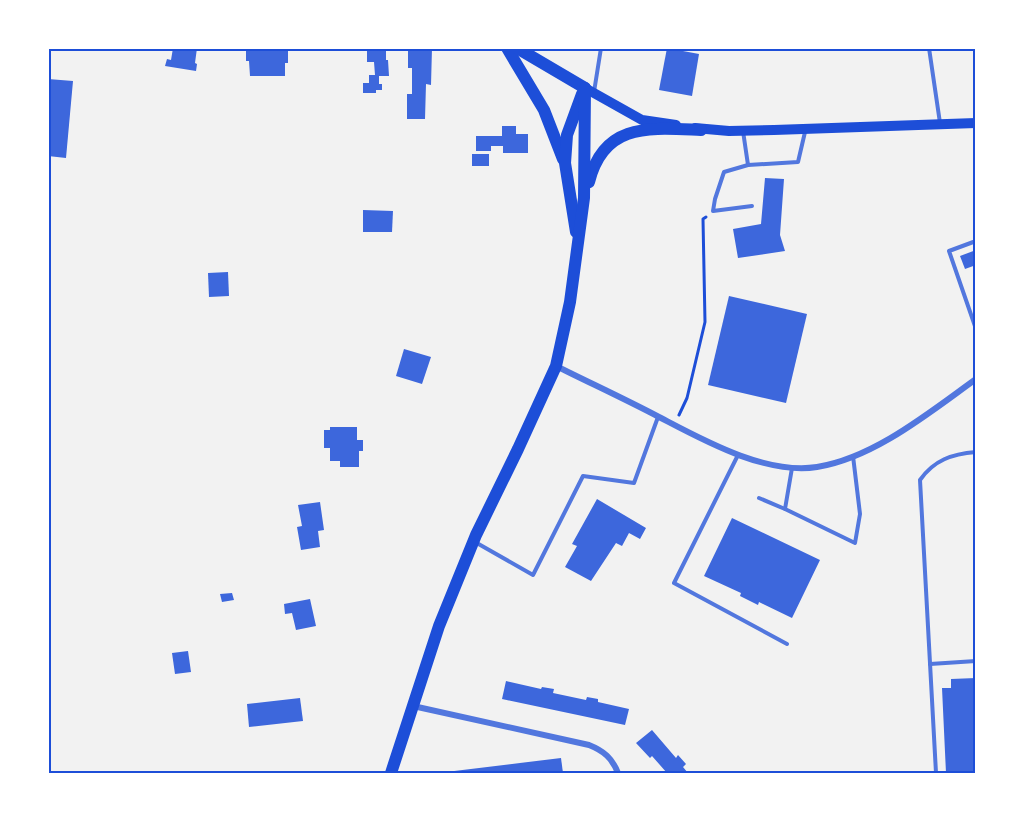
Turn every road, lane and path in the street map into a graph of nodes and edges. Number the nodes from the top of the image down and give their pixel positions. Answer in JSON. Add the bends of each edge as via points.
{"nodes":[{"id":1,"x":507,"y":48,"type":"edge"},
{"id":2,"x":517,"y":48,"type":"edge"},
{"id":3,"x":601,"y":48,"type":"edge"},
{"id":4,"x":929,"y":48,"type":"edge"},
{"id":5,"x":589,"y":90,"type":"junction"},
{"id":6,"x":976,"y":123,"type":"edge"},
{"id":7,"x":940,"y":124,"type":"junction"},
{"id":8,"x":806,"y":129,"type":"junction"},
{"id":9,"x":701,"y":130,"type":"junction"},
{"id":10,"x":743,"y":131,"type":"junction"},
{"id":11,"x":565,"y":163,"type":"junction"},
{"id":12,"x":748,"y":165,"type":"junction"},
{"id":13,"x":584,"y":198,"type":"junction"},
{"id":14,"x":752,"y":207,"type":"dead end"},
{"id":15,"x":713,"y":211,"type":"junction"},
{"id":16,"x":976,"y":241,"type":"edge"},
{"id":17,"x":578,"y":242,"type":"junction"},
{"id":18,"x":975,"y":322,"type":"edge"},
{"id":19,"x":976,"y":329,"type":"edge"},
{"id":20,"x":556,"y":366,"type":"junction"},
{"id":21,"x":975,"y":382,"type":"edge"},
{"id":22,"x":658,"y":416,"type":"junction"},
{"id":23,"x":674,"y":425,"type":"junction"},
{"id":24,"x":976,"y":452,"type":"edge"},
{"id":25,"x":739,"y":454,"type":"junction"},
{"id":26,"x":853,"y":456,"type":"junction"},
{"id":27,"x":792,"y":467,"type":"junction"},
{"id":28,"x":759,"y":498,"type":"dead end"},
{"id":29,"x":785,"y":509,"type":"junction"},
{"id":30,"x":473,"y":541,"type":"junction"},
{"id":31,"x":787,"y":644,"type":"dead end"},
{"id":32,"x":976,"y":661,"type":"edge"},
{"id":33,"x":930,"y":664,"type":"junction"},
{"id":34,"x":412,"y":706,"type":"junction"},
{"id":35,"x":391,"y":773,"type":"edge"},
{"id":36,"x":618,"y":773,"type":"edge"},
{"id":37,"x":936,"y":773,"type":"edge"}],
"edges":[{"from":1,"to":11,"type":"main road","via":[[544,110]]},
{"from":2,"to":5,"type":"main road"},
{"from":3,"to":5,"type":"lane"},
{"from":4,"to":7,"type":"lane"},
{"from":5,"to":9,"type":"main road","via":[[642,120]]},
{"from":5,"to":11,"type":"main road","via":[[567,135]]},
{"from":5,"to":13,"type":"main road"},
{"from":6,"to":7,"type":"main road"},
{"from":7,"to":8,"type":"main road"},
{"from":8,"to":10,"type":"main road"},
{"from":8,"to":12,"type":"lane","via":[[798,162]]},
{"from":9,"to":10,"type":"main road"},
{"from":9,"to":13,"type":"main road","via":[[659,128],[622,136],[600,153]]},
{"from":10,"to":12,"type":"lane"},
{"from":11,"to":17,"type":"main road"},
{"from":12,"to":15,"type":"lane","via":[[724,172]]},
{"from":13,"to":17,"type":"main road"},
{"from":14,"to":15,"type":"lane"},
{"from":15,"to":23,"type":"path","via":[[703,219],[705,322],[687,398]]},
{"from":16,"to":18,"type":"lane","via":[[949,251]]},
{"from":17,"to":20,"type":"main road"},
{"from":18,"to":19,"type":"lane"},
{"from":20,"to":22,"type":"street"},
{"from":20,"to":30,"type":"main road"},
{"from":21,"to":26,"type":"street","via":[[907,428]]},
{"from":22,"to":23,"type":"street"},
{"from":22,"to":30,"type":"lane","via":[[634,483],[583,477],[533,575]]},
{"from":23,"to":25,"type":"street"},
{"from":24,"to":33,"type":"lane","via":[[944,459],[920,480]]},
{"from":25,"to":27,"type":"street"},
{"from":25,"to":31,"type":"lane","via":[[674,583]]},
{"from":26,"to":27,"type":"street","via":[[816,467]]},
{"from":26,"to":29,"type":"lane","via":[[860,514],[855,543]]},
{"from":27,"to":29,"type":"lane"},
{"from":28,"to":29,"type":"lane"},
{"from":30,"to":34,"type":"main road"},
{"from":32,"to":33,"type":"lane"},
{"from":33,"to":37,"type":"lane"},
{"from":34,"to":35,"type":"main road"},
{"from":34,"to":36,"type":"street","via":[[589,745],[603,750]]}]}
